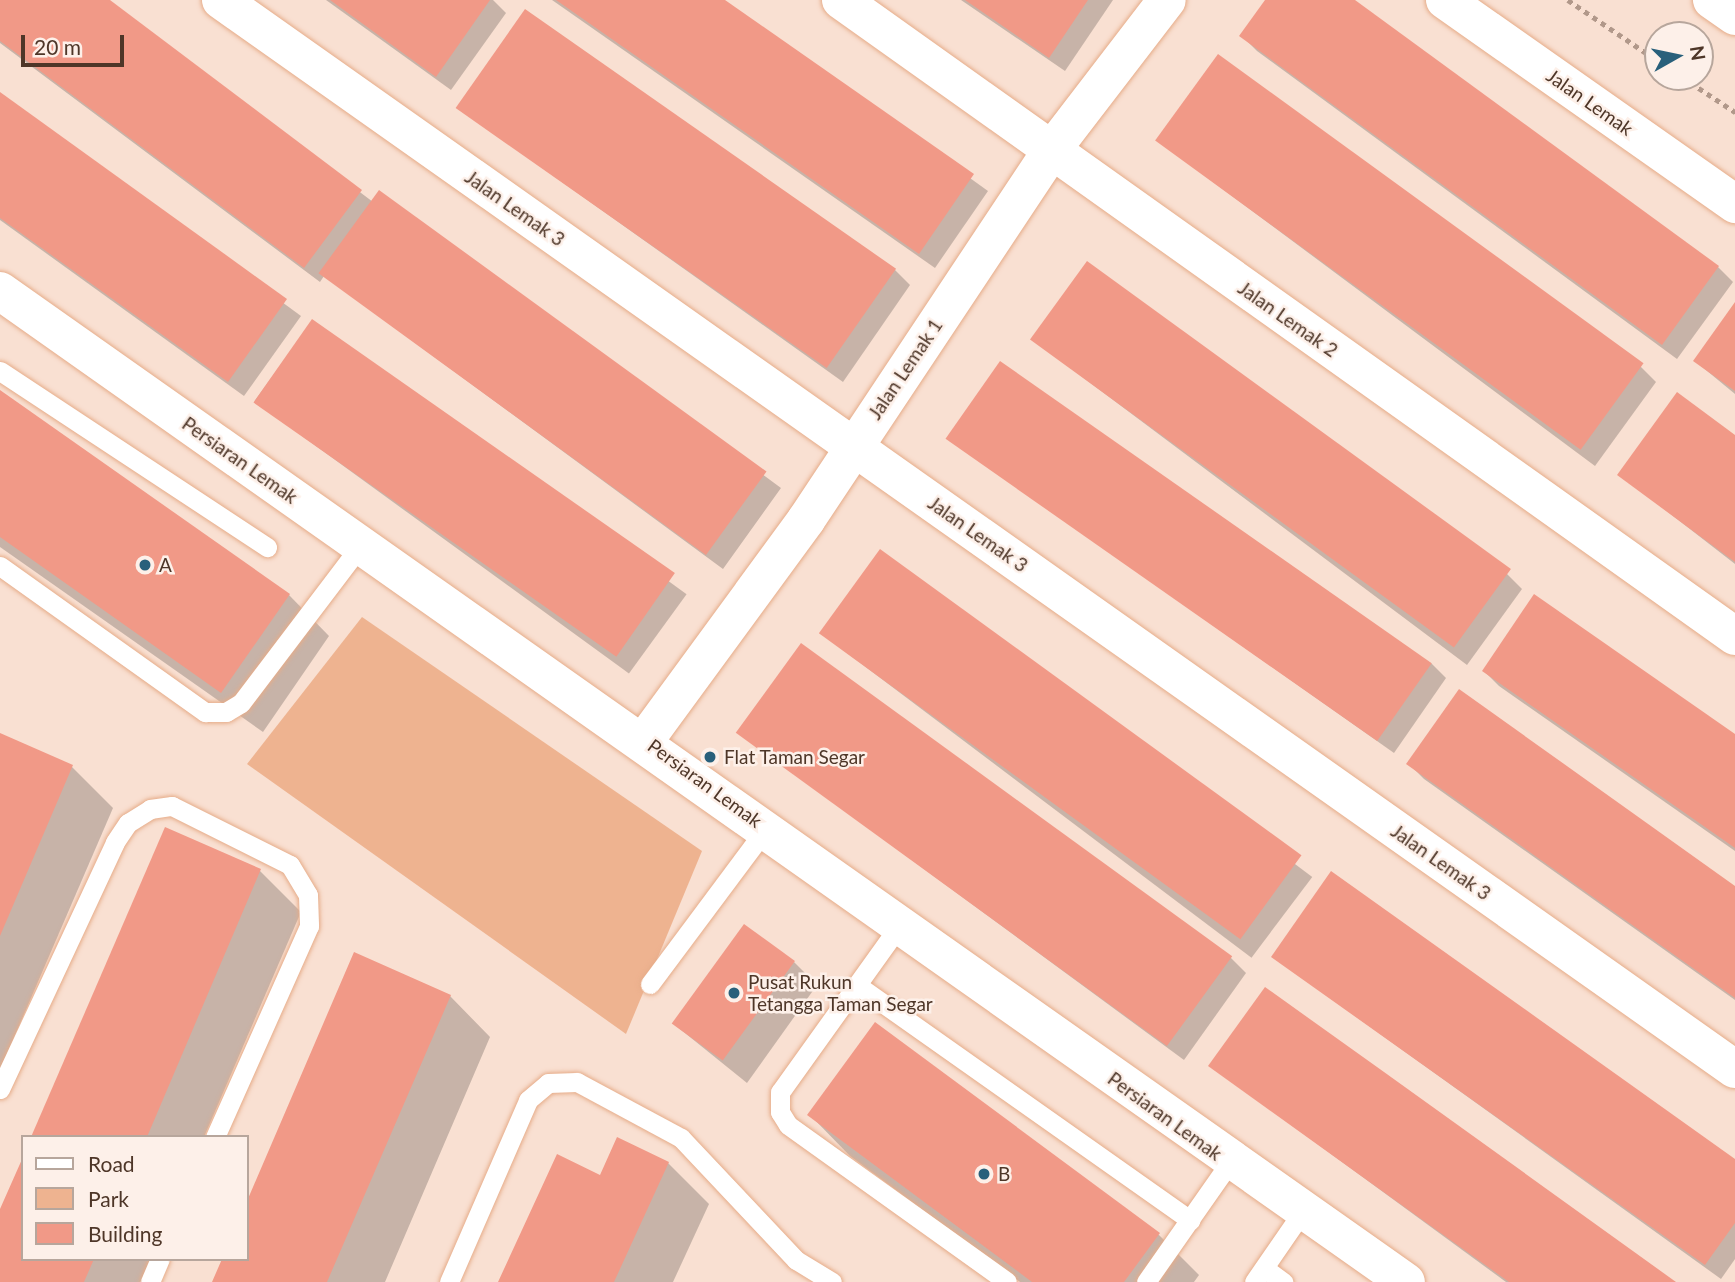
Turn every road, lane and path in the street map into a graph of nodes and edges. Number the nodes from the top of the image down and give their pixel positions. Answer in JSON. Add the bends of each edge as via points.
{"nodes":[{"id":1,"x":221,"y":0,"type":"edge"},
{"id":2,"x":841,"y":0,"type":"edge"},
{"id":3,"x":1167,"y":0,"type":"edge"},
{"id":4,"x":1444,"y":0,"type":"edge"},
{"id":5,"x":1568,"y":0,"type":"edge"},
{"id":6,"x":1712,"y":0,"type":"edge"},
{"id":7,"x":1735,"y":16,"type":"edge"},
{"id":8,"x":1644,"y":52,"type":"edge"},
{"id":9,"x":1703,"y":91,"type":"edge"},
{"id":10,"x":1735,"y":113,"type":"edge"},
{"id":11,"x":1051,"y":151,"type":"junction"},
{"id":12,"x":1735,"y":204,"type":"edge"},
{"id":13,"x":3,"y":300,"type":"edge"},
{"id":14,"x":0,"y":370,"type":"edge"},
{"id":15,"x":853,"y":446,"type":"junction"},
{"id":16,"x":361,"y":545,"type":"junction"},
{"id":17,"x":267,"y":547,"type":"dead end"},
{"id":18,"x":0,"y":566,"type":"edge"},
{"id":19,"x":1735,"y":636,"type":"edge"},
{"id":20,"x":645,"y":740,"type":"junction"},
{"id":21,"x":767,"y":828,"type":"junction"},
{"id":22,"x":899,"y":926,"type":"junction"},
{"id":23,"x":650,"y":984,"type":"dead end"},
{"id":24,"x":857,"y":985,"type":"junction"},
{"id":25,"x":1735,"y":1069,"type":"edge"},
{"id":26,"x":0,"y":1089,"type":"edge"},
{"id":27,"x":216,"y":1135,"type":"edge"},
{"id":28,"x":1230,"y":1163,"type":"junction"},
{"id":29,"x":1303,"y":1211,"type":"junction"},
{"id":30,"x":1190,"y":1220,"type":"junction"},
{"id":31,"x":159,"y":1261,"type":"edge"},
{"id":32,"x":1259,"y":1275,"type":"edge"},
{"id":33,"x":150,"y":1282,"type":"edge"},
{"id":34,"x":449,"y":1282,"type":"edge"},
{"id":35,"x":832,"y":1282,"type":"edge"},
{"id":36,"x":1007,"y":1282,"type":"edge"},
{"id":37,"x":1146,"y":1282,"type":"edge"},
{"id":38,"x":1283,"y":1282,"type":"edge"},
{"id":39,"x":1406,"y":1282,"type":"edge"}],
"edges":[{"from":1,"to":15,"type":"street","name":"Jalan Lemak 3"},
{"from":2,"to":11,"type":"street","name":"Jalan Lemak 2"},
{"from":3,"to":11,"type":"street","name":"Jalan Lemak 1"},
{"from":4,"to":12,"type":"street","name":"Jalan Lemak"},
{"from":5,"to":8,"type":"path"},
{"from":6,"to":7,"type":"street"},
{"from":9,"to":10,"type":"path"},
{"from":11,"to":15,"type":"street","name":"Jalan Lemak 1"},
{"from":11,"to":19,"type":"street","name":"Jalan Lemak 2"},
{"from":13,"to":16,"type":"street","name":"Persiaran Lemak"},
{"from":14,"to":17,"type":"lane"},
{"from":15,"to":20,"type":"street","name":"Jalan Lemak 1"},
{"from":15,"to":25,"type":"street","name":"Jalan Lemak 3"},
{"from":16,"to":18,"type":"lane","via":[[241,704],[226,712],[205,712]]},
{"from":16,"to":20,"type":"street","name":"Persiaran Lemak"},
{"from":20,"to":21,"type":"street","name":"Persiaran Lemak"},
{"from":21,"to":22,"type":"street","name":"Persiaran Lemak"},
{"from":21,"to":23,"type":"lane"},
{"from":22,"to":24,"type":"lane"},
{"from":22,"to":28,"type":"street","name":"Persiaran Lemak"},
{"from":24,"to":30,"type":"lane"},
{"from":24,"to":36,"type":"lane","via":[[780,1092],[780,1112],[788,1125]]},
{"from":26,"to":27,"type":"lane","via":[[115,842],[128,823],[150,809],[172,806],[290,865],[308,895],[309,926]]},
{"from":28,"to":29,"type":"street","name":"Persiaran Lemak"},
{"from":28,"to":30,"type":"lane"},
{"from":29,"to":32,"type":"lane"},
{"from":29,"to":39,"type":"street","name":"Persiaran Lemak"},
{"from":30,"to":37,"type":"lane"},
{"from":31,"to":33,"type":"lane"},
{"from":32,"to":38,"type":"lane"},
{"from":34,"to":35,"type":"lane","via":[[528,1100],[548,1083],[577,1082],[681,1138],[796,1260]]}]}
